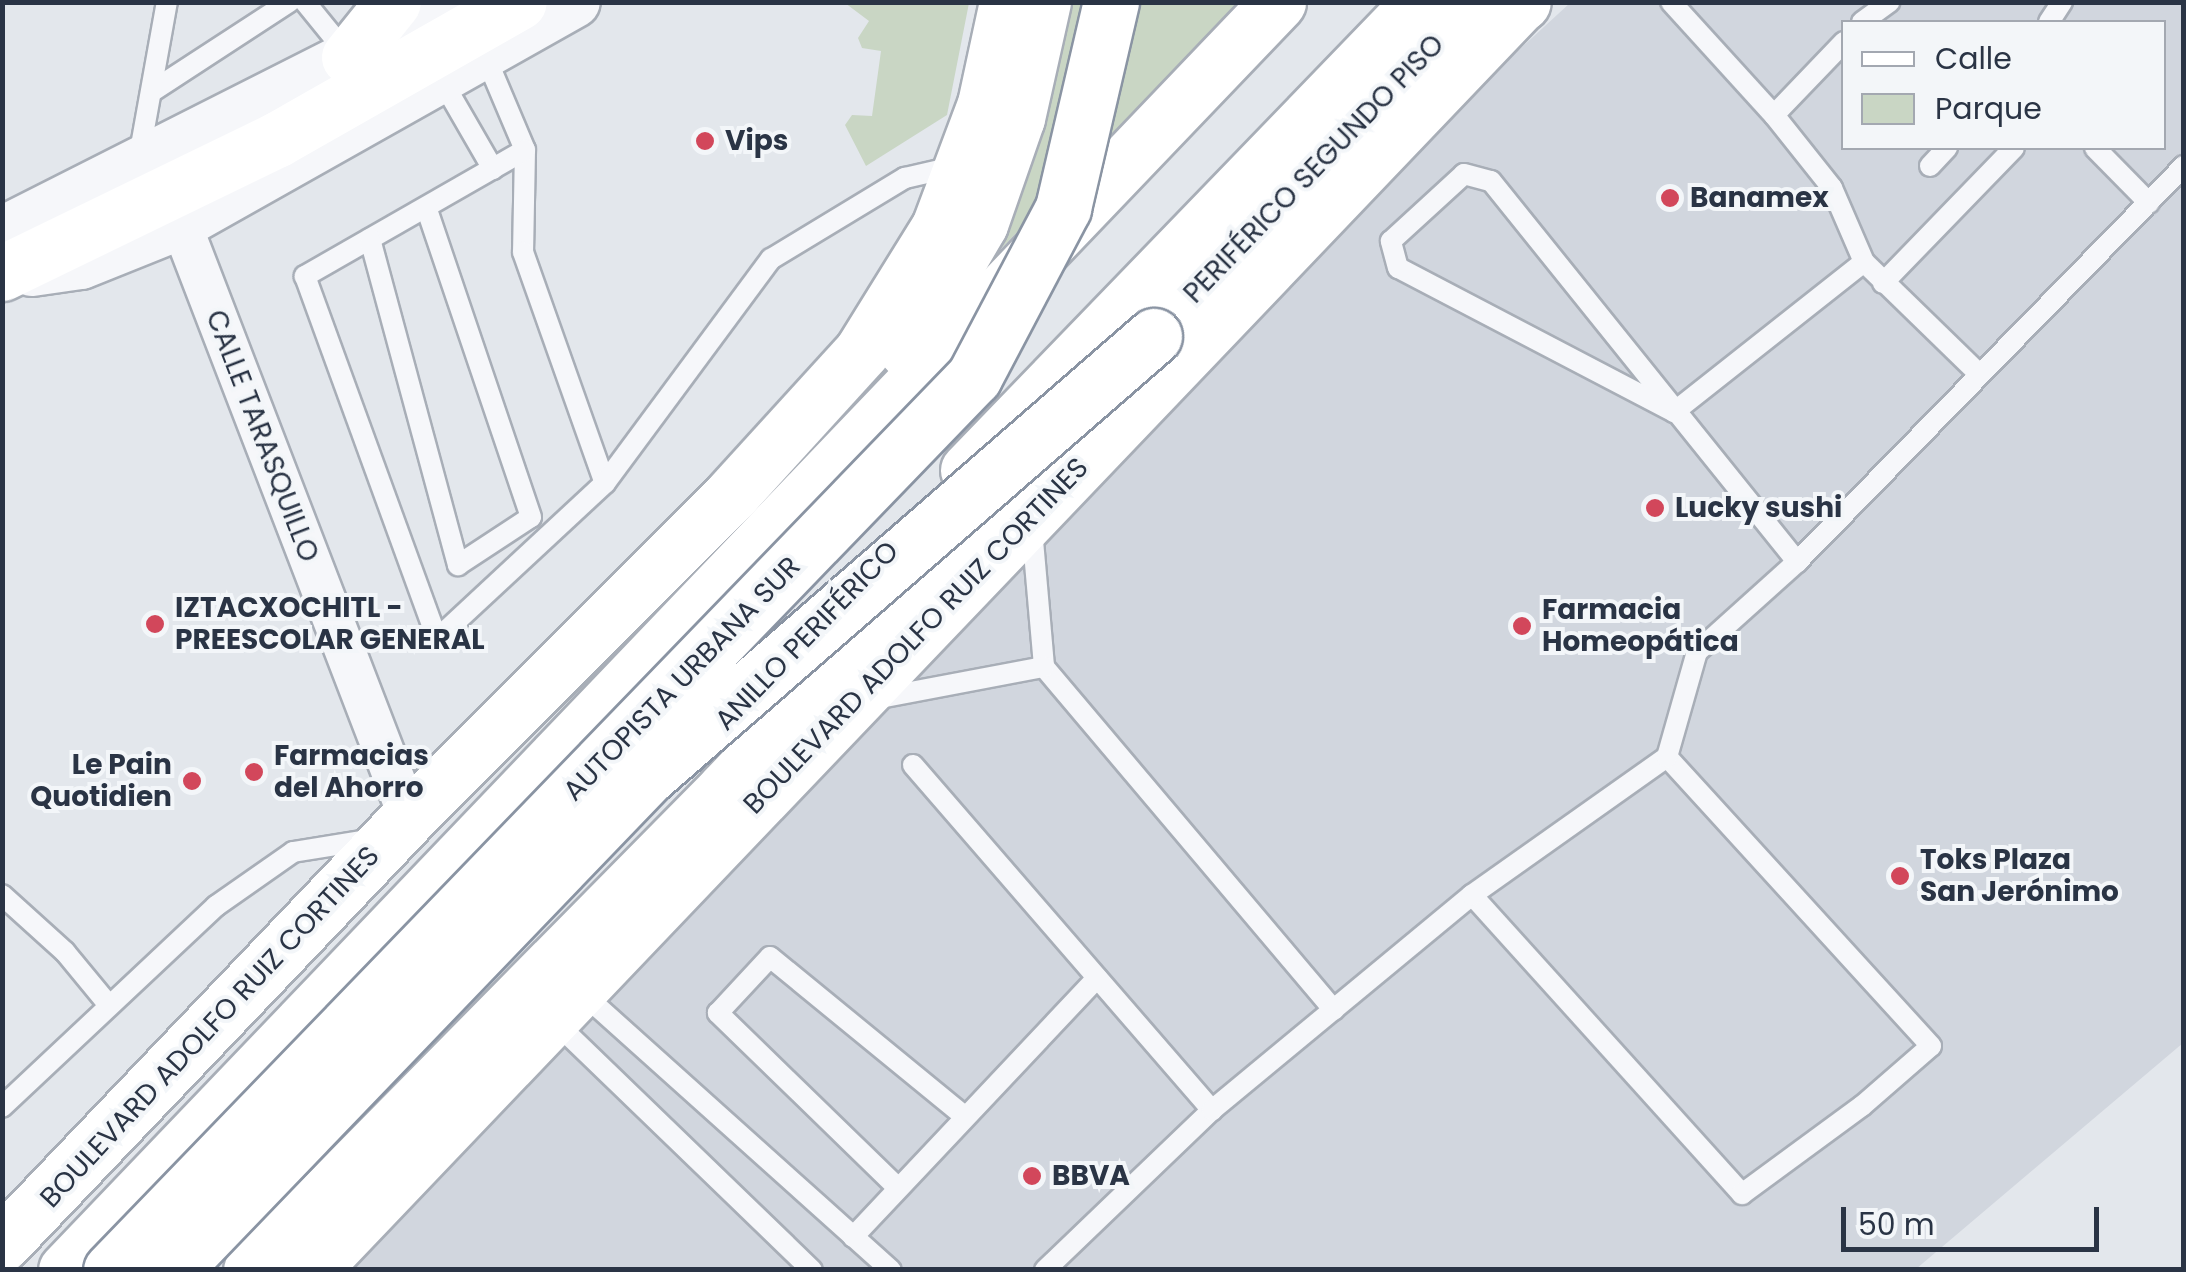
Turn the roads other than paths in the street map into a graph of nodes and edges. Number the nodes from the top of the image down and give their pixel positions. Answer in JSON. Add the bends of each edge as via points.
{"nodes":[{"id":1,"x":167,"y":2,"type":"edge"},
{"id":2,"x":289,"y":2,"type":"edge"},
{"id":3,"x":304,"y":2,"type":"edge"},
{"id":4,"x":393,"y":2,"type":"edge"},
{"id":5,"x":439,"y":2,"type":"edge"},
{"id":6,"x":518,"y":2,"type":"edge"},
{"id":7,"x":575,"y":2,"type":"edge"},
{"id":8,"x":1007,"y":2,"type":"edge"},
{"id":9,"x":1043,"y":2,"type":"edge"},
{"id":10,"x":1111,"y":2,"type":"edge"},
{"id":11,"x":1278,"y":2,"type":"edge"},
{"id":12,"x":1420,"y":2,"type":"edge"},
{"id":13,"x":1474,"y":2,"type":"edge"},
{"id":14,"x":1671,"y":2,"type":"edge"},
{"id":15,"x":1890,"y":2,"type":"edge"},
{"id":16,"x":1522,"y":3,"type":"edge"},
{"id":17,"x":1865,"y":20,"type":"edge"},
{"id":18,"x":1841,"y":45,"type":"edge"},
{"id":19,"x":482,"y":51,"type":"junction"},
{"id":20,"x":349,"y":57,"type":"junction"},
{"id":21,"x":440,"y":77,"type":"junction"},
{"id":22,"x":151,"y":92,"type":"junction"},
{"id":23,"x":1774,"y":115,"type":"junction"},
{"id":24,"x":525,"y":150,"type":"junction"},
{"id":25,"x":1945,"y":150,"type":"edge"},
{"id":26,"x":2012,"y":150,"type":"edge"},
{"id":27,"x":2097,"y":150,"type":"edge"},
{"id":28,"x":137,"y":164,"type":"junction"},
{"id":29,"x":965,"y":165,"type":"junction"},
{"id":30,"x":1930,"y":166,"type":"dead end"},
{"id":31,"x":2184,"y":166,"type":"edge"},
{"id":32,"x":493,"y":168,"type":"junction"},
{"id":33,"x":2149,"y":203,"type":"junction"},
{"id":34,"x":426,"y":207,"type":"junction"},
{"id":35,"x":181,"y":224,"type":"junction"},
{"id":36,"x":2,"y":232,"type":"edge"},
{"id":37,"x":370,"y":239,"type":"junction"},
{"id":38,"x":1864,"y":262,"type":"junction"},
{"id":39,"x":2,"y":274,"type":"edge"},
{"id":40,"x":1884,"y":284,"type":"junction"},
{"id":41,"x":1154,"y":336,"type":"junction"},
{"id":42,"x":1976,"y":372,"type":"junction"},
{"id":43,"x":1674,"y":412,"type":"junction"},
{"id":44,"x":606,"y":483,"type":"junction"},
{"id":45,"x":1031,"y":518,"type":"junction"},
{"id":46,"x":1797,"y":562,"type":"junction"},
{"id":47,"x":1044,"y":667,"type":"junction"},
{"id":48,"x":860,"y":702,"type":"junction"},
{"id":49,"x":1666,"y":758,"type":"junction"},
{"id":50,"x":913,"y":765,"type":"dead end"},
{"id":51,"x":400,"y":826,"type":"junction"},
{"id":52,"x":2,"y":895,"type":"edge"},
{"id":53,"x":1472,"y":895,"type":"junction"},
{"id":54,"x":1098,"y":978,"type":"junction"},
{"id":55,"x":107,"y":1003,"type":"junction"},
{"id":56,"x":565,"y":1005,"type":"junction"},
{"id":57,"x":1334,"y":1010,"type":"junction"},
{"id":58,"x":2,"y":1106,"type":"edge"},
{"id":59,"x":1212,"y":1110,"type":"junction"},
{"id":60,"x":963,"y":1115,"type":"junction"},
{"id":61,"x":897,"y":1186,"type":"junction"},
{"id":62,"x":853,"y":1237,"type":"junction"},
{"id":63,"x":2,"y":1244,"type":"edge"},
{"id":64,"x":23,"y":1270,"type":"edge"},
{"id":65,"x":66,"y":1270,"type":"edge"},
{"id":66,"x":111,"y":1270,"type":"edge"},
{"id":67,"x":173,"y":1270,"type":"edge"},
{"id":68,"x":193,"y":1270,"type":"edge"},
{"id":69,"x":251,"y":1270,"type":"edge"},
{"id":70,"x":311,"y":1270,"type":"edge"},
{"id":71,"x":812,"y":1270,"type":"edge"},
{"id":72,"x":891,"y":1270,"type":"edge"},
{"id":73,"x":1045,"y":1270,"type":"edge"}],
"edges":[{"from":1,"to":22,"type":"lane"},
{"from":2,"to":22,"type":"lane"},
{"from":3,"to":20,"type":"lane"},
{"from":4,"to":20,"type":"main road"},
{"from":5,"to":20,"type":"street"},
{"from":6,"to":39,"type":"main road","via":[[276,140]]},
{"from":7,"to":19,"type":"street"},
{"from":8,"to":29,"type":"main road","name":"BOULEVARD ADOLFO RUIZ CORTINES"},
{"from":9,"to":64,"type":"main road","via":[[1017,118],[980,224],[939,303],[887,376],[564,725]]},
{"from":10,"to":66,"type":"main road","name":"AUTOPISTA URBANA SUR","bridge":true,"via":[[1063,208],[974,377]]},
{"from":11,"to":65,"type":"main road"},
{"from":12,"to":68,"type":"main road","name":"ANILLO PERIFÉRICO"},
{"from":13,"to":41,"type":"main road","name":"PERIFÉRICO SEGUNDO PISO"},
{"from":14,"to":23,"type":"lane"},
{"from":15,"to":17,"type":"lane"},
{"from":16,"to":45,"type":"main road","name":"BOULEVARD ADOLFO RUIZ CORTINES"},
{"from":18,"to":23,"type":"lane"},
{"from":19,"to":21,"type":"street"},
{"from":19,"to":24,"type":"lane"},
{"from":20,"to":28,"type":"street"},
{"from":21,"to":32,"type":"lane"},
{"from":21,"to":35,"type":"street"},
{"from":22,"to":28,"type":"lane"},
{"from":23,"to":38,"type":"lane","via":[[1832,188]]},
{"from":24,"to":32,"type":"lane"},
{"from":24,"to":44,"type":"lane","via":[[523,252]]},
{"from":25,"to":30,"type":"lane"},
{"from":26,"to":40,"type":"lane"},
{"from":27,"to":33,"type":"lane"},
{"from":28,"to":36,"type":"street"},
{"from":29,"to":44,"type":"lane","via":[[905,178],[771,260]]},
{"from":29,"to":51,"type":"main road","name":"BOULEVARD ADOLFO RUIZ CORTINES","via":[[939,228],[862,350],[734,494]]},
{"from":31,"to":33,"type":"lane"},
{"from":32,"to":34,"type":"lane"},
{"from":33,"to":42,"type":"lane"},
{"from":34,"to":37,"type":"lane"},
{"from":34,"to":37,"type":"lane","via":[[532,518],[458,565]]},
{"from":35,"to":39,"type":"street","via":[[81,264]]},
{"from":35,"to":51,"type":"street","name":"CALLE TARASQUILLO"},
{"from":37,"to":44,"type":"lane","via":[[305,276],[437,639]]},
{"from":38,"to":40,"type":"lane"},
{"from":38,"to":43,"type":"lane"},
{"from":40,"to":42,"type":"lane"},
{"from":41,"to":67,"type":"main road","name":"AUTOPISTA URBANA SUR","bridge":true,"via":[[646,777]]},
{"from":41,"to":69,"type":"main road","bridge":true,"via":[[724,790]]},
{"from":42,"to":46,"type":"lane"},
{"from":43,"to":43,"type":"lane","via":[[1479,173],[1464,174],[1391,242],[1398,268]]},
{"from":43,"to":46,"type":"lane"},
{"from":45,"to":47,"type":"lane"},
{"from":45,"to":48,"type":"main road","name":"BOULEVARD ADOLFO RUIZ CORTINES"},
{"from":46,"to":49,"type":"lane","via":[[1697,652]]},
{"from":47,"to":48,"type":"lane"},
{"from":47,"to":57,"type":"lane"},
{"from":48,"to":56,"type":"main road","name":"BOULEVARD ADOLFO RUIZ CORTINES"},
{"from":49,"to":53,"type":"lane"},
{"from":49,"to":53,"type":"lane","via":[[1931,1046],[1742,1194]]},
{"from":50,"to":54,"type":"lane"},
{"from":51,"to":55,"type":"lane","via":[[293,852],[216,906]]},
{"from":51,"to":63,"type":"main road","name":"BOULEVARD ADOLFO RUIZ CORTINES"},
{"from":52,"to":55,"type":"lane","via":[[65,952]]},
{"from":53,"to":57,"type":"lane"},
{"from":54,"to":59,"type":"lane"},
{"from":54,"to":60,"type":"lane"},
{"from":55,"to":58,"type":"lane"},
{"from":56,"to":62,"type":"lane"},
{"from":56,"to":70,"type":"main road","name":"BOULEVARD ADOLFO RUIZ CORTINES"},
{"from":56,"to":71,"type":"lane"},
{"from":57,"to":59,"type":"lane"},
{"from":59,"to":73,"type":"lane"},
{"from":60,"to":61,"type":"lane"},
{"from":60,"to":61,"type":"lane","via":[[770,957],[718,1012]]},
{"from":61,"to":62,"type":"lane"},
{"from":62,"to":72,"type":"lane"}]}
